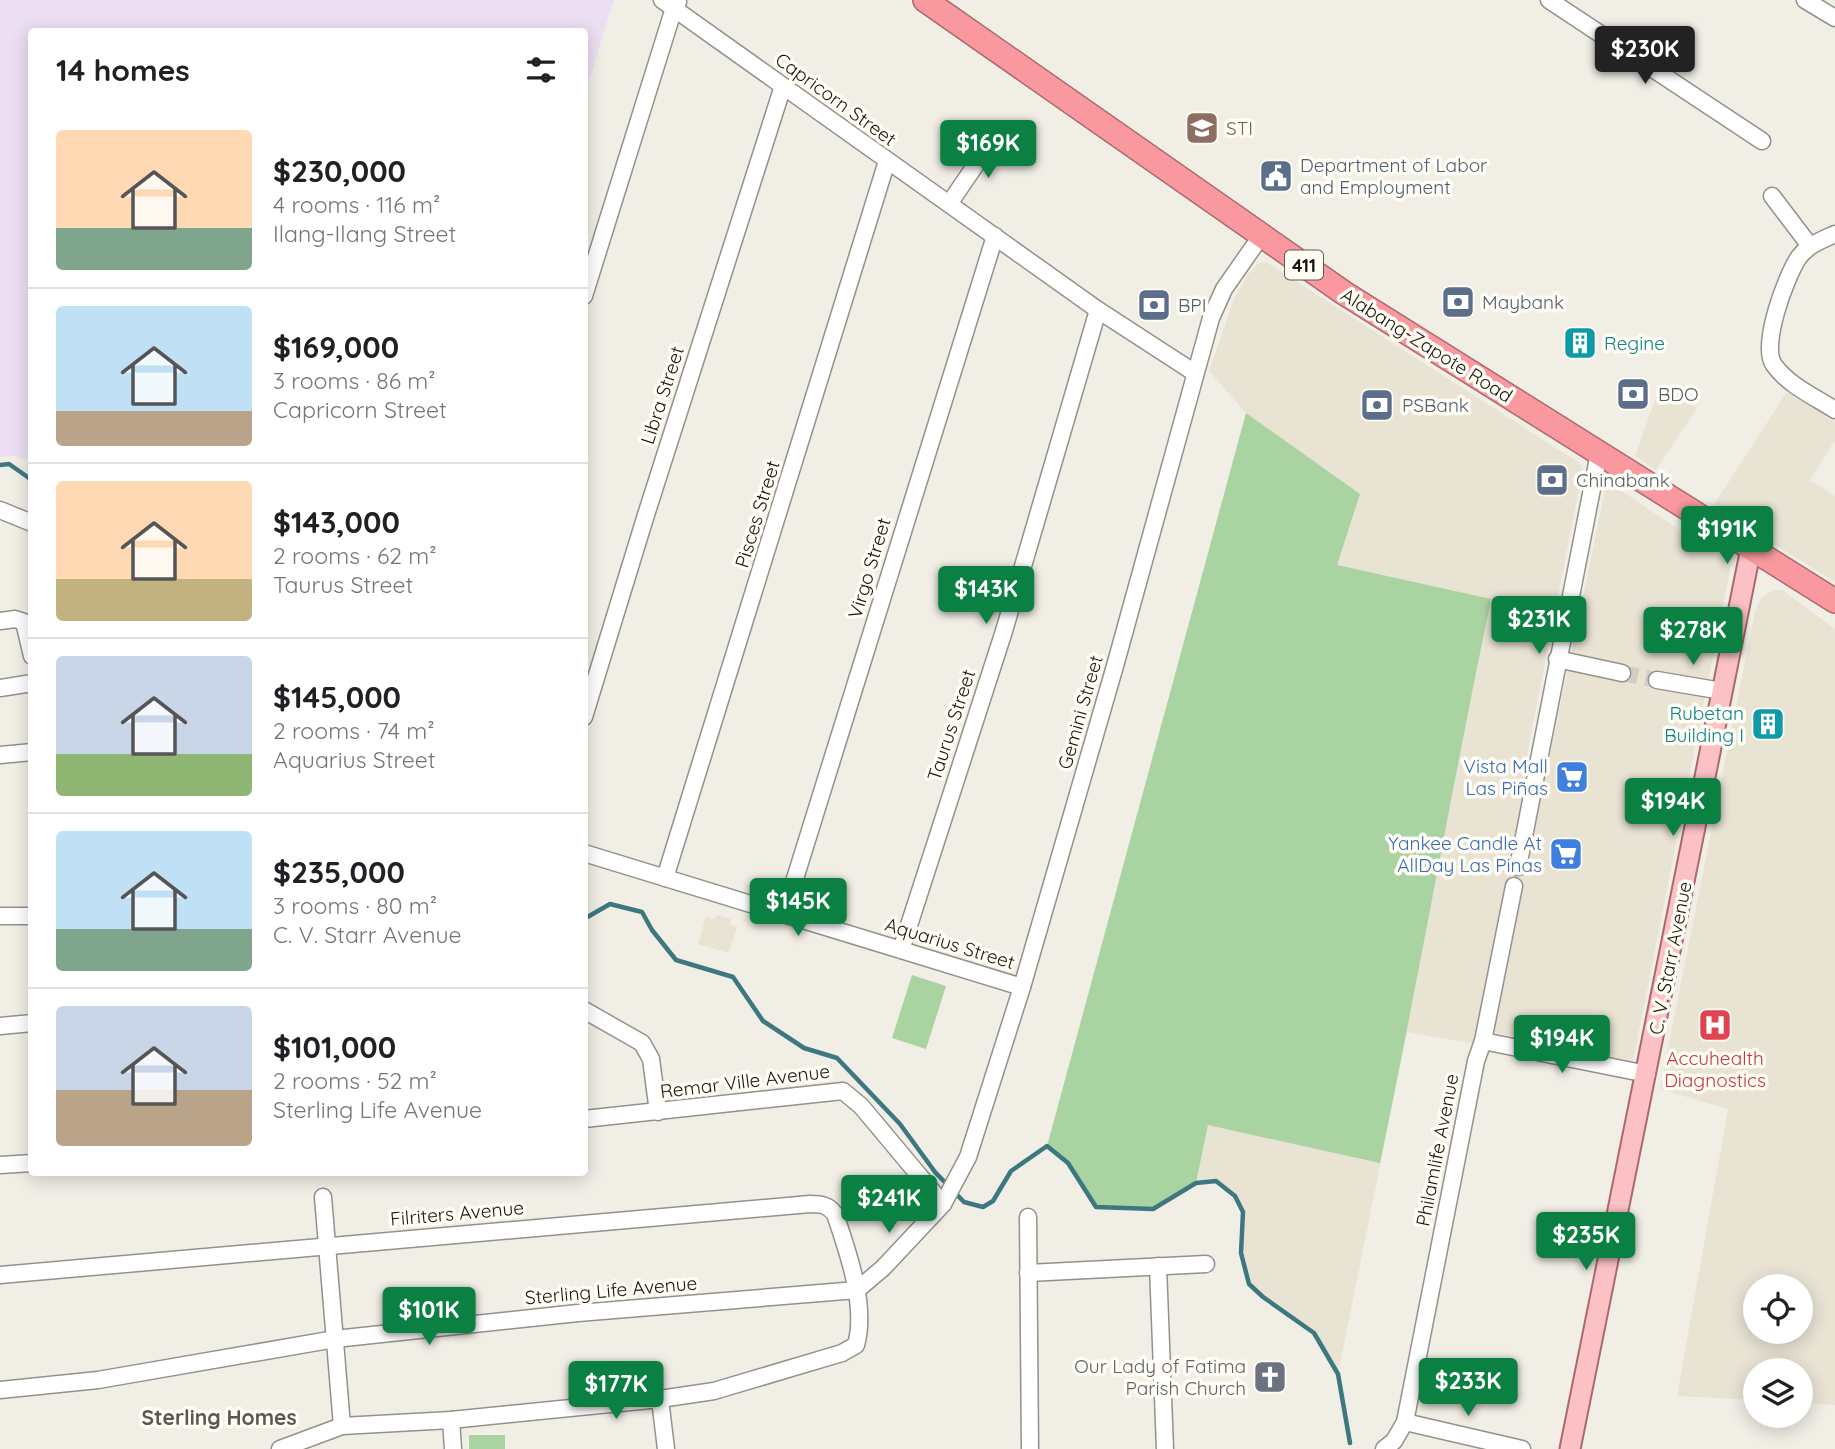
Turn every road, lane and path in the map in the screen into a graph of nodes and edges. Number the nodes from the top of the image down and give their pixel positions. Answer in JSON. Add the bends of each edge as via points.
{"nodes":[{"id":1,"x":1549,"y":0,"type":"edge"},
{"id":2,"x":1805,"y":0,"type":"edge"},
{"id":3,"x":672,"y":3,"type":"edge"},
{"id":4,"x":941,"y":4,"type":"edge"},
{"id":5,"x":1835,"y":18,"type":"edge"},
{"id":6,"x":783,"y":86,"type":"junction"},
{"id":7,"x":996,"y":135,"type":"dead end"},
{"id":8,"x":1762,"y":141,"type":"dead end"},
{"id":9,"x":887,"y":161,"type":"junction"},
{"id":10,"x":1772,"y":195,"type":"dead end"},
{"id":11,"x":949,"y":204,"type":"junction"},
{"id":12,"x":1835,"y":234,"type":"edge"},
{"id":13,"x":995,"y":236,"type":"junction"},
{"id":14,"x":1261,"y":236,"type":"junction"},
{"id":15,"x":1810,"y":246,"type":"junction"},
{"id":16,"x":588,"y":283,"type":"edge"},
{"id":17,"x":1098,"y":310,"type":"junction"},
{"id":18,"x":1195,"y":373,"type":"junction"},
{"id":19,"x":1835,"y":410,"type":"edge"},
{"id":20,"x":1599,"y":453,"type":"junction"},
{"id":21,"x":0,"y":510,"type":"edge"},
{"id":22,"x":28,"y":521,"type":"edge"},
{"id":23,"x":1751,"y":548,"type":"junction"},
{"id":24,"x":1835,"y":601,"type":"edge"},
{"id":25,"x":0,"y":621,"type":"edge"},
{"id":26,"x":28,"y":639,"type":"edge"},
{"id":27,"x":1557,"y":659,"type":"junction"},
{"id":28,"x":1622,"y":673,"type":"tunnel mouth"},
{"id":29,"x":1657,"y":680,"type":"tunnel mouth"},
{"id":30,"x":28,"y":684,"type":"edge"},
{"id":31,"x":0,"y":688,"type":"edge"},
{"id":32,"x":1722,"y":691,"type":"junction"},
{"id":33,"x":588,"y":704,"type":"edge"},
{"id":34,"x":28,"y":752,"type":"edge"},
{"id":35,"x":0,"y":755,"type":"edge"},
{"id":36,"x":588,"y":854,"type":"edge"},
{"id":37,"x":1518,"y":867,"type":"dead end"},
{"id":38,"x":666,"y":878,"type":"junction"},
{"id":39,"x":1514,"y":886,"type":"dead end"},
{"id":40,"x":784,"y":914,"type":"junction"},
{"id":41,"x":0,"y":916,"type":"edge"},
{"id":42,"x":28,"y":916,"type":"edge"},
{"id":43,"x":901,"y":950,"type":"junction"},
{"id":44,"x":1022,"y":987,"type":"junction"},
{"id":45,"x":588,"y":1012,"type":"edge"},
{"id":46,"x":28,"y":1023,"type":"edge"},
{"id":47,"x":0,"y":1026,"type":"edge"},
{"id":48,"x":1483,"y":1041,"type":"junction"},
{"id":49,"x":1647,"y":1074,"type":"junction"},
{"id":50,"x":658,"y":1112,"type":"junction"},
{"id":51,"x":588,"y":1119,"type":"edge"},
{"id":52,"x":28,"y":1163,"type":"edge"},
{"id":53,"x":0,"y":1165,"type":"edge"},
{"id":54,"x":323,"y":1197,"type":"dead end"},
{"id":55,"x":946,"y":1199,"type":"junction"},
{"id":56,"x":1028,"y":1217,"type":"dead end"},
{"id":57,"x":325,"y":1246,"type":"junction"},
{"id":58,"x":1206,"y":1264,"type":"dead end"},
{"id":59,"x":1158,"y":1266,"type":"junction"},
{"id":60,"x":1028,"y":1273,"type":"junction"},
{"id":61,"x":0,"y":1275,"type":"edge"},
{"id":62,"x":857,"y":1290,"type":"junction"},
{"id":63,"x":335,"y":1339,"type":"junction"},
{"id":64,"x":0,"y":1390,"type":"edge"},
{"id":65,"x":660,"y":1399,"type":"junction"},
{"id":66,"x":451,"y":1420,"type":"junction"},
{"id":67,"x":1405,"y":1422,"type":"junction"},
{"id":68,"x":342,"y":1426,"type":"junction"},
{"id":69,"x":280,"y":1449,"type":"edge"},
{"id":70,"x":453,"y":1449,"type":"edge"},
{"id":71,"x":666,"y":1449,"type":"edge"},
{"id":72,"x":1030,"y":1449,"type":"edge"},
{"id":73,"x":1165,"y":1449,"type":"edge"},
{"id":74,"x":1384,"y":1449,"type":"edge"},
{"id":75,"x":1522,"y":1449,"type":"edge"},
{"id":76,"x":1570,"y":1449,"type":"edge"}],
"edges":[{"from":1,"to":8,"type":"street"},
{"from":2,"to":5,"type":"street"},
{"from":3,"to":6,"type":"street","name":"Capricorn Street"},
{"from":3,"to":16,"type":"street"},
{"from":4,"to":14,"type":"highway","name":"Alabang-Zapote Road","number":"411"},
{"from":6,"to":9,"type":"street","name":"Capricorn Street"},
{"from":6,"to":33,"type":"street","name":"Libra Street"},
{"from":7,"to":11,"type":"street"},
{"from":9,"to":11,"type":"street","name":"Capricorn Street"},
{"from":9,"to":38,"type":"street","name":"Pisces Street"},
{"from":10,"to":15,"type":"street"},
{"from":11,"to":13,"type":"street","name":"Capricorn Street"},
{"from":12,"to":15,"type":"street"},
{"from":13,"to":17,"type":"street","name":"Capricorn Street"},
{"from":13,"to":40,"type":"street","name":"Virgo Street"},
{"from":14,"to":18,"type":"street","name":"Gemini Street","via":[[1224,289]]},
{"from":14,"to":20,"type":"highway","name":"Alabang-Zapote Road","number":"411","via":[[1408,335]]},
{"from":15,"to":19,"type":"street","via":[[1792,270],[1770,331],[1769,355],[1784,376]]},
{"from":17,"to":18,"type":"street","name":"Capricorn Street"},
{"from":17,"to":43,"type":"street","name":"Taurus Street","via":[[1004,631]]},
{"from":18,"to":44,"type":"street","name":"Gemini Street"},
{"from":20,"to":23,"type":"highway","name":"Alabang-Zapote Road","number":"411"},
{"from":20,"to":27,"type":"street"},
{"from":21,"to":22,"type":"street"},
{"from":23,"to":24,"type":"highway","name":"Alabang-Zapote Road","number":"411"},
{"from":23,"to":32,"type":"main road","name":"C. V. Starr Avenue"},
{"from":25,"to":26,"type":"street","via":[[24,622]]},
{"from":27,"to":28,"type":"street"},
{"from":27,"to":37,"type":"street"},
{"from":29,"to":32,"type":"street"},
{"from":30,"to":31,"type":"street"},
{"from":32,"to":49,"type":"main road","name":"C. V. Starr Avenue"},
{"from":34,"to":35,"type":"street"},
{"from":36,"to":38,"type":"street","name":"Aquarius Street"},
{"from":38,"to":40,"type":"street","name":"Aquarius Street"},
{"from":39,"to":48,"type":"street","name":"Philamlife Avenue"},
{"from":40,"to":43,"type":"street","name":"Aquarius Street"},
{"from":41,"to":42,"type":"street"},
{"from":43,"to":44,"type":"street","name":"Aquarius Street"},
{"from":44,"to":55,"type":"street","name":"Gemini Street","via":[[968,1157]]},
{"from":45,"to":50,"type":"street","via":[[642,1044],[651,1059]]},
{"from":46,"to":47,"type":"street"},
{"from":48,"to":49,"type":"street"},
{"from":48,"to":67,"type":"street","name":"Philamlife Avenue"},
{"from":49,"to":76,"type":"main road","name":"C. V. Starr Avenue"},
{"from":50,"to":51,"type":"street","name":"Remar Ville Avenue"},
{"from":50,"to":55,"type":"street","name":"Remar Ville Avenue","via":[[843,1091]]},
{"from":52,"to":53,"type":"street"},
{"from":54,"to":57,"type":"street"},
{"from":55,"to":62,"type":"street"},
{"from":56,"to":60,"type":"street"},
{"from":57,"to":61,"type":"street","name":"Filriters Avenue"},
{"from":57,"to":62,"type":"street","name":"Filriters Avenue","via":[[821,1203],[835,1214]]},
{"from":57,"to":63,"type":"street"},
{"from":58,"to":59,"type":"street"},
{"from":59,"to":60,"type":"street"},
{"from":59,"to":73,"type":"street"},
{"from":60,"to":72,"type":"street"},
{"from":62,"to":63,"type":"street","name":"Sterling Life Avenue"},
{"from":62,"to":65,"type":"street","name":"Filriters Avenue","via":[[860,1331],[856,1345],[842,1353],[714,1391]]},
{"from":63,"to":64,"type":"street","name":"Sterling Life Avenue","via":[[98,1380]]},
{"from":63,"to":68,"type":"street"},
{"from":65,"to":66,"type":"street","name":"Filriters Avenue"},
{"from":65,"to":71,"type":"street"},
{"from":66,"to":68,"type":"street","name":"Filriters Avenue"},
{"from":66,"to":70,"type":"street"},
{"from":67,"to":74,"type":"street"},
{"from":67,"to":75,"type":"street"},
{"from":68,"to":69,"type":"street","name":"Filriters Avenue"}]}
